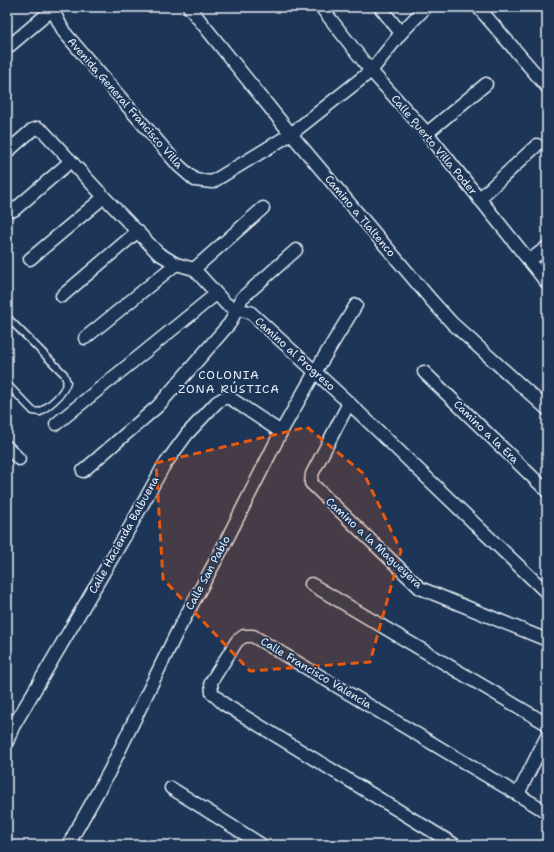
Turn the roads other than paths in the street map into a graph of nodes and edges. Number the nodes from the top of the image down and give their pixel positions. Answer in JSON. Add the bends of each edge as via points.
{"nodes":[{"id":1,"x":189,"y":7,"type":"edge"},
{"id":2,"x":321,"y":7,"type":"edge"},
{"id":3,"x":380,"y":7,"type":"edge"},
{"id":4,"x":426,"y":7,"type":"edge"},
{"id":5,"x":478,"y":7,"type":"edge"},
{"id":6,"x":52,"y":8,"type":"edge"},
{"id":7,"x":401,"y":33,"type":"junction"},
{"id":8,"x":7,"y":48,"type":"edge"},
{"id":9,"x":371,"y":71,"type":"junction"},
{"id":10,"x":486,"y":84,"type":"dead end"},
{"id":11,"x":547,"y":87,"type":"edge"},
{"id":12,"x":427,"y":133,"type":"junction"},
{"id":13,"x":291,"y":134,"type":"junction"},
{"id":14,"x":537,"y":145,"type":"dead end"},
{"id":15,"x":7,"y":152,"type":"edge"},
{"id":16,"x":71,"y":161,"type":"junction"},
{"id":17,"x":104,"y":197,"type":"junction"},
{"id":18,"x":479,"y":199,"type":"junction"},
{"id":19,"x":263,"y":208,"type":"dead end"},
{"id":20,"x":14,"y":210,"type":"dead end"},
{"id":21,"x":138,"y":231,"type":"junction"},
{"id":22,"x":547,"y":247,"type":"edge"},
{"id":23,"x":296,"y":250,"type":"dead end"},
{"id":24,"x":30,"y":259,"type":"dead end"},
{"id":25,"x":529,"y":261,"type":"junction"},
{"id":26,"x":176,"y":264,"type":"junction"},
{"id":27,"x":194,"y":269,"type":"junction"},
{"id":28,"x":547,"y":283,"type":"edge"},
{"id":29,"x":216,"y":294,"type":"junction"},
{"id":30,"x":62,"y":296,"type":"dead end"},
{"id":31,"x":356,"y":305,"type":"dead end"},
{"id":32,"x":236,"y":308,"type":"junction"},
{"id":33,"x":7,"y":317,"type":"edge"},
{"id":34,"x":85,"y":338,"type":"dead end"},
{"id":35,"x":315,"y":372,"type":"junction"},
{"id":36,"x":424,"y":372,"type":"dead end"},
{"id":37,"x":7,"y":384,"type":"edge"},
{"id":38,"x":349,"y":403,"type":"junction"},
{"id":39,"x":547,"y":409,"type":"edge"},
{"id":40,"x":56,"y":424,"type":"dead end"},
{"id":41,"x":281,"y":432,"type":"junction"},
{"id":42,"x":7,"y":447,"type":"edge"},
{"id":43,"x":19,"y":459,"type":"dead end"},
{"id":44,"x":83,"y":472,"type":"dead end"},
{"id":45,"x":547,"y":491,"type":"edge"},
{"id":46,"x":311,"y":584,"type":"dead end"},
{"id":47,"x":547,"y":593,"type":"edge"},
{"id":48,"x":547,"y":640,"type":"edge"},
{"id":49,"x":547,"y":724,"type":"edge"},
{"id":50,"x":547,"y":736,"type":"edge"},
{"id":51,"x":7,"y":742,"type":"edge"},
{"id":52,"x":171,"y":788,"type":"dead end"},
{"id":53,"x":518,"y":794,"type":"junction"},
{"id":54,"x":547,"y":812,"type":"edge"},
{"id":55,"x":68,"y":845,"type":"edge"},
{"id":56,"x":262,"y":845,"type":"edge"},
{"id":57,"x":455,"y":845,"type":"edge"}],
"edges":[{"from":1,"to":13,"type":"street","name":"Camino a Tlaltenco"},
{"from":2,"to":9,"type":"street","name":"Calle Puerto Villa Poder"},
{"from":3,"to":7,"type":"street"},
{"from":4,"to":7,"type":"street"},
{"from":5,"to":11,"type":"street"},
{"from":6,"to":8,"type":"street"},
{"from":6,"to":13,"type":"street","name":"Avenida General Francisco Villa","via":[[64,32],[178,166],[195,180],[212,182]]},
{"from":7,"to":9,"type":"street"},
{"from":9,"to":12,"type":"street","name":"Calle Puerto Villa Poder"},
{"from":9,"to":13,"type":"street"},
{"from":10,"to":12,"type":"street"},
{"from":12,"to":18,"type":"street","name":"Calle Puerto Villa Poder"},
{"from":13,"to":39,"type":"street","name":"Camino a Tlaltenco","via":[[442,312]]},
{"from":14,"to":18,"type":"street"},
{"from":15,"to":16,"type":"street","via":[[32,130],[38,128]]},
{"from":16,"to":17,"type":"street"},
{"from":16,"to":20,"type":"street"},
{"from":17,"to":21,"type":"street"},
{"from":17,"to":24,"type":"street"},
{"from":18,"to":25,"type":"street","name":"Calle Puerto Villa Poder"},
{"from":19,"to":27,"type":"street"},
{"from":21,"to":26,"type":"street","via":[[158,253]]},
{"from":21,"to":30,"type":"street"},
{"from":22,"to":25,"type":"street"},
{"from":23,"to":32,"type":"street","via":[[242,298]]},
{"from":25,"to":28,"type":"street","name":"Calle Puerto Villa Poder"},
{"from":26,"to":27,"type":"street"},
{"from":26,"to":34,"type":"street"},
{"from":27,"to":29,"type":"street","name":"Camino al Progreso"},
{"from":29,"to":32,"type":"street","name":"Camino al Progreso","via":[[226,304]]},
{"from":29,"to":40,"type":"street"},
{"from":31,"to":35,"type":"street","name":"Calle San Pablo"},
{"from":32,"to":35,"type":"street","name":"Camino al Progreso","via":[[250,312]]},
{"from":32,"to":44,"type":"street","via":[[230,323],[158,406]]},
{"from":33,"to":37,"type":"lane","via":[[64,374],[67,382],[65,390],[40,412],[33,410]]},
{"from":35,"to":38,"type":"street","name":"Camino al Progreso"},
{"from":35,"to":41,"type":"street","name":"Calle San Pablo"},
{"from":36,"to":45,"type":"street","name":"Camino a la Era"},
{"from":38,"to":47,"type":"street","name":"Camino al Progreso"},
{"from":38,"to":48,"type":"street","name":"Camino a la Magueyera","via":[[312,474],[311,484],[420,588]]},
{"from":41,"to":51,"type":"street","name":"Calle Hacienda Balbuena","via":[[230,398],[224,398],[217,402],[187,434],[163,466]]},
{"from":41,"to":55,"type":"street","name":"Calle San Pablo","via":[[177,632],[109,772]]},
{"from":42,"to":43,"type":"street"},
{"from":46,"to":49,"type":"street"},
{"from":50,"to":53,"type":"street"},
{"from":52,"to":56,"type":"street"},
{"from":53,"to":54,"type":"street","name":"Calle Francisco Valencia"},
{"from":53,"to":57,"type":"street","name":"Calle Francisco Valencia","via":[[253,636],[244,636],[237,641],[211,682],[212,693],[224,704]]}]}
